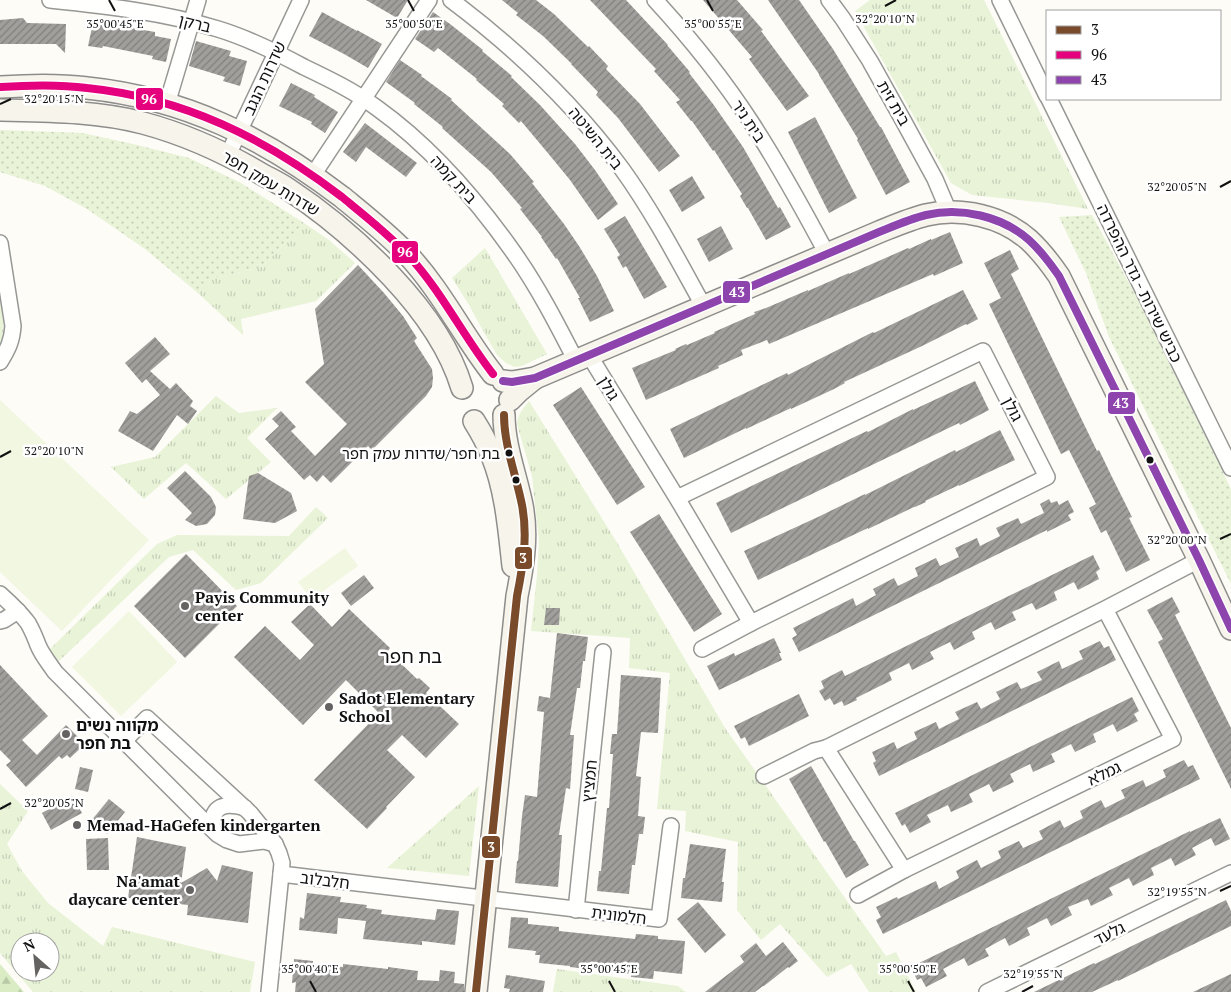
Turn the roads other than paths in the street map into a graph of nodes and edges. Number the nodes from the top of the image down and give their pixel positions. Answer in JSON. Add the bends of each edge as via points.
{"nodes":[{"id":1,"x":50,"y":0,"type":"edge"},
{"id":2,"x":198,"y":0,"type":"edge"},
{"id":3,"x":301,"y":0,"type":"edge"},
{"id":4,"x":429,"y":0,"type":"edge"},
{"id":5,"x":451,"y":0,"type":"edge"},
{"id":6,"x":655,"y":0,"type":"edge"},
{"id":7,"x":830,"y":0,"type":"edge"},
{"id":8,"x":1000,"y":0,"type":"edge"},
{"id":9,"x":191,"y":22,"type":"junction"},
{"id":10,"x":276,"y":52,"type":"junction"},
{"id":11,"x":0,"y":87,"type":"edge"},
{"id":12,"x":1046,"y":93,"type":"edge"},
{"id":13,"x":363,"y":99,"type":"junction"},
{"id":14,"x":1049,"y":100,"type":"edge"},
{"id":15,"x":167,"y":104,"type":"junction"},
{"id":16,"x":0,"y":110,"type":"edge"},
{"id":17,"x":239,"y":131,"type":"junction"},
{"id":18,"x":228,"y":155,"type":"junction"},
{"id":19,"x":313,"y":176,"type":"junction"},
{"id":20,"x":948,"y":212,"type":"junction"},
{"id":21,"x":0,"y":244,"type":"edge"},
{"id":22,"x":827,"y":254,"type":"junction"},
{"id":23,"x":704,"y":307,"type":"junction"},
{"id":24,"x":582,"y":358,"type":"junction"},
{"id":25,"x":0,"y":362,"type":"edge"},
{"id":26,"x":462,"y":388,"type":"junction"},
{"id":27,"x":502,"y":392,"type":"junction"},
{"id":28,"x":474,"y":421,"type":"junction"},
{"id":29,"x":1231,"y":468,"type":"edge"},
{"id":30,"x":677,"y":498,"type":"junction"},
{"id":31,"x":1199,"y":560,"type":"junction"},
{"id":32,"x":0,"y":594,"type":"edge"},
{"id":33,"x":517,"y":596,"type":"junction"},
{"id":34,"x":1106,"y":610,"type":"junction"},
{"id":35,"x":18,"y":611,"type":"junction"},
{"id":36,"x":0,"y":621,"type":"edge"},
{"id":37,"x":751,"y":623,"type":"junction"},
{"id":38,"x":1231,"y":629,"type":"edge"},
{"id":39,"x":702,"y":649,"type":"dead end"},
{"id":40,"x":603,"y":652,"type":"dead end"},
{"id":41,"x":124,"y":741,"type":"junction"},
{"id":42,"x":826,"y":748,"type":"junction"},
{"id":43,"x":764,"y":776,"type":"dead end"},
{"id":44,"x":245,"y":808,"type":"junction"},
{"id":45,"x":258,"y":822,"type":"junction"},
{"id":46,"x":671,"y":826,"type":"dead end"},
{"id":47,"x":212,"y":829,"type":"junction"},
{"id":48,"x":239,"y":844,"type":"junction"},
{"id":49,"x":275,"y":844,"type":"junction"},
{"id":50,"x":904,"y":870,"type":"junction"},
{"id":51,"x":1231,"y":873,"type":"edge"},
{"id":52,"x":281,"y":874,"type":"junction"},
{"id":53,"x":858,"y":895,"type":"dead end"},
{"id":54,"x":486,"y":899,"type":"junction"},
{"id":55,"x":576,"y":910,"type":"junction"},
{"id":56,"x":269,"y":992,"type":"edge"},
{"id":57,"x":476,"y":992,"type":"edge"},
{"id":58,"x":987,"y":992,"type":"edge"}],
"edges":[{"from":1,"to":9,"type":"street","name":"ברקן","via":[[127,9]]},
{"from":2,"to":9,"type":"street"},
{"from":3,"to":10,"type":"street","name":"שדרות הנגב"},
{"from":4,"to":13,"type":"street"},
{"from":5,"to":23,"type":"street","name":"בית השיטה","via":[[528,64],[592,132],[622,169],[647,208]]},
{"from":6,"to":22,"type":"street","name":"בית ניר","via":[[683,30],[751,121]]},
{"from":7,"to":20,"type":"street","name":"בית זית","via":[[870,61],[904,122],[935,179]]},
{"from":8,"to":12,"type":"street","name":"כביש שירות - גדר ההפרדה"},
{"from":9,"to":10,"type":"street","name":"ברקן","via":[[245,38]]},
{"from":9,"to":15,"type":"street"},
{"from":10,"to":13,"type":"street","name":"בית קמה"},
{"from":10,"to":17,"type":"street","name":"שדרות הנגב"},
{"from":11,"to":15,"type":"street","name":"שדרות עמק חפר","via":[[87,88]]},
{"from":13,"to":19,"type":"street"},
{"from":13,"to":24,"type":"street","name":"בית קמה","via":[[406,130],[482,210]]},
{"from":14,"to":29,"type":"street","name":"כביש שירות - גדר ההפרדה"},
{"from":15,"to":17,"type":"street","name":"שדרות עמק חפר"},
{"from":16,"to":18,"type":"street","name":"שדרות עמק חפר","via":[[118,118],[174,133]]},
{"from":17,"to":18,"type":"street","name":"שדרות הנגב"},
{"from":17,"to":19,"type":"street","name":"שדרות עמק חפר"},
{"from":18,"to":26,"type":"street","name":"שדרות עמק חפר","via":[[307,202],[374,257],[437,334]]},
{"from":19,"to":27,"type":"street","name":"שדרות עמק חפר","via":[[358,210],[407,254],[429,280]]},
{"from":20,"to":22,"type":"street","via":[[904,222]]},
{"from":20,"to":31,"type":"street","via":[[972,213],[1010,226],[1047,258],[1069,295]]},
{"from":21,"to":25,"type":"street","via":[[13,326],[9,347]]},
{"from":22,"to":23,"type":"street"},
{"from":23,"to":24,"type":"street"},
{"from":24,"to":27,"type":"street","via":[[536,378],[522,388]]},
{"from":24,"to":30,"type":"street","name":"גולן"},
{"from":26,"to":27,"type":"street","via":[[471,377],[485,373]]},
{"from":26,"to":28,"type":"street","via":[[462,410]]},
{"from":27,"to":28,"type":"street","via":[[498,420],[490,423]]},
{"from":27,"to":33,"type":"street","via":[[505,431],[524,524],[524,558]]},
{"from":28,"to":33,"type":"street","via":[[499,474]]},
{"from":30,"to":37,"type":"street","name":"גולן"},
{"from":30,"to":37,"type":"street","name":"גולן","via":[[983,350],[1047,477]]},
{"from":31,"to":34,"type":"street"},
{"from":31,"to":38,"type":"street"},
{"from":32,"to":35,"type":"street"},
{"from":33,"to":54,"type":"street"},
{"from":34,"to":42,"type":"street"},
{"from":34,"to":50,"type":"street","name":"גמלא","via":[[1173,739]]},
{"from":35,"to":36,"type":"street"},
{"from":35,"to":41,"type":"street","via":[[34,633],[49,664]]},
{"from":37,"to":39,"type":"street","name":"גולן"},
{"from":40,"to":55,"type":"street","name":"חמציץ"},
{"from":41,"to":44,"type":"street","via":[[146,718]]},
{"from":41,"to":47,"type":"street"},
{"from":42,"to":43,"type":"street"},
{"from":42,"to":50,"type":"street"},
{"from":44,"to":45,"type":"street"},
{"from":44,"to":47,"type":"street","via":[[228,805],[217,809]]},
{"from":45,"to":48,"type":"street","via":[[251,839]]},
{"from":45,"to":49,"type":"street"},
{"from":46,"to":55,"type":"street","name":"חלמונית","via":[[659,920]]},
{"from":47,"to":48,"type":"street"},
{"from":48,"to":49,"type":"street","via":[[264,841]]},
{"from":49,"to":52,"type":"street","via":[[282,863]]},
{"from":50,"to":53,"type":"street","name":"גמלא"},
{"from":51,"to":58,"type":"street","name":"גלעד"},
{"from":52,"to":54,"type":"street","name":"חלבלוב"},
{"from":52,"to":56,"type":"street","name":"חלבלוב"},
{"from":54,"to":55,"type":"street","name":"חלמונית"},
{"from":54,"to":57,"type":"street"}]}
